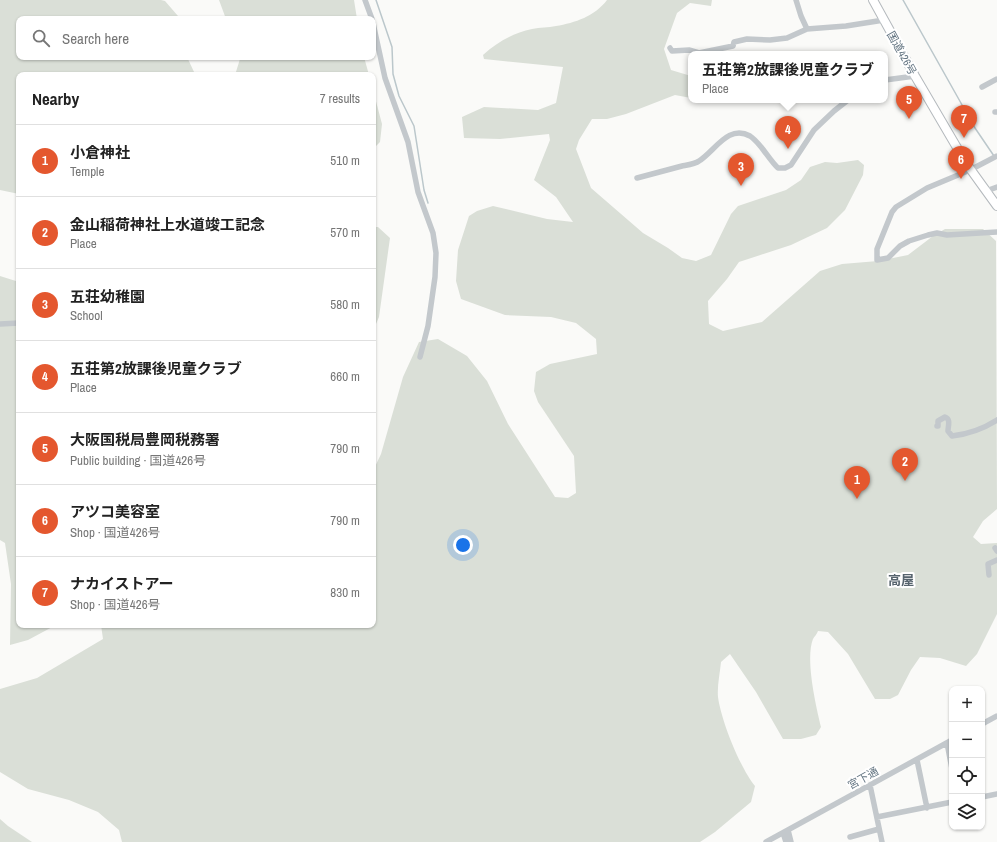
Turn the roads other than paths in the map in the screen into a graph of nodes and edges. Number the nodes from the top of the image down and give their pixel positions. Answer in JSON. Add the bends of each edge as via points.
{"nodes":[{"id":1,"x":365,"y":0,"type":"edge"},
{"id":2,"x":796,"y":0,"type":"edge"},
{"id":3,"x":873,"y":0,"type":"edge"},
{"id":4,"x":371,"y":16,"type":"edge"},
{"id":5,"x":884,"y":20,"type":"junction"},
{"id":6,"x":807,"y":29,"type":"junction"},
{"id":7,"x":376,"y":37,"type":"edge"},
{"id":8,"x":670,"y":48,"type":"dead end"},
{"id":9,"x":692,"y":51,"type":"edge"},
{"id":10,"x":713,"y":51,"type":"edge"},
{"id":11,"x":915,"y":76,"type":"junction"},
{"id":12,"x":997,"y":79,"type":"edge"},
{"id":13,"x":888,"y":80,"type":"edge"},
{"id":14,"x":982,"y":87,"type":"dead end"},
{"id":15,"x":844,"y":103,"type":"edge"},
{"id":16,"x":995,"y":157,"type":"edge"},
{"id":17,"x":970,"y":170,"type":"junction"},
{"id":18,"x":637,"y":178,"type":"dead end"},
{"id":19,"x":997,"y":187,"type":"edge"},
{"id":20,"x":986,"y":191,"type":"junction"},
{"id":21,"x":997,"y":206,"type":"edge"},
{"id":22,"x":997,"y":232,"type":"edge"},
{"id":23,"x":16,"y":323,"type":"edge"},
{"id":24,"x":0,"y":324,"type":"edge"},
{"id":25,"x":420,"y":357,"type":"dead end"},
{"id":26,"x":997,"y":420,"type":"edge"},
{"id":27,"x":937,"y":427,"type":"dead end"},
{"id":28,"x":997,"y":560,"type":"edge"},
{"id":29,"x":989,"y":575,"type":"dead end"},
{"id":30,"x":997,"y":716,"type":"edge"},
{"id":31,"x":985,"y":722,"type":"edge"},
{"id":32,"x":949,"y":743,"type":"edge"},
{"id":33,"x":917,"y":760,"type":"junction"},
{"id":34,"x":870,"y":785,"type":"junction"},
{"id":35,"x":997,"y":794,"type":"edge"},
{"id":36,"x":985,"y":796,"type":"edge"},
{"id":37,"x":949,"y":803,"type":"edge"},
{"id":38,"x":926,"y":808,"type":"junction"},
{"id":39,"x":877,"y":817,"type":"junction"},
{"id":40,"x":879,"y":829,"type":"junction"},
{"id":41,"x":786,"y":831,"type":"junction"},
{"id":42,"x":850,"y":836,"type":"dead end"},
{"id":43,"x":766,"y":842,"type":"edge"},
{"id":44,"x":786,"y":842,"type":"edge"},
{"id":45,"x":791,"y":842,"type":"edge"},
{"id":46,"x":882,"y":842,"type":"edge"}],
"edges":[{"from":1,"to":4,"type":"street"},
{"from":2,"to":6,"type":"street"},
{"from":3,"to":5,"type":"highway","name":"国道426号"},
{"from":5,"to":6,"type":"street"},
{"from":5,"to":11,"type":"highway","name":"国道426号"},
{"from":6,"to":10,"type":"street","via":[[787,38],[766,41],[747,39]]},
{"from":7,"to":25,"type":"street","via":[[385,78],[408,142],[418,192],[433,233],[436,253],[428,326]]},
{"from":8,"to":9,"type":"street","via":[[672,51]]},
{"from":11,"to":13,"type":"street"},
{"from":11,"to":17,"type":"highway","name":"国道426号"},
{"from":12,"to":14,"type":"street"},
{"from":15,"to":18,"type":"street","via":[[814,130],[791,165],[785,168],[778,168],[773,164],[752,137],[736,133],[720,142],[699,161]]},
{"from":16,"to":17,"type":"street"},
{"from":17,"to":20,"type":"highway","name":"国道426号"},
{"from":17,"to":22,"type":"street","via":[[927,188],[896,207],[877,249],[877,260],[888,258],[900,246],[928,235]]},
{"from":19,"to":20,"type":"street"},
{"from":20,"to":21,"type":"highway","name":"国道426号"},
{"from":23,"to":24,"type":"street"},
{"from":26,"to":27,"type":"street","via":[[979,430],[952,436],[948,431],[947,418],[940,419]]},
{"from":28,"to":29,"type":"street","via":[[988,564]]},
{"from":30,"to":31,"type":"street"},
{"from":32,"to":33,"type":"street","name":"宮下通"},
{"from":33,"to":34,"type":"street","name":"宮下通"},
{"from":33,"to":38,"type":"street"},
{"from":34,"to":39,"type":"street"},
{"from":34,"to":41,"type":"street","name":"宮下通"},
{"from":35,"to":36,"type":"street"},
{"from":37,"to":38,"type":"street"},
{"from":38,"to":39,"type":"street"},
{"from":39,"to":40,"type":"street"},
{"from":40,"to":42,"type":"street"},
{"from":40,"to":46,"type":"street"},
{"from":41,"to":43,"type":"street","name":"宮下通"},
{"from":41,"to":44,"type":"street"},
{"from":41,"to":45,"type":"street"}]}
